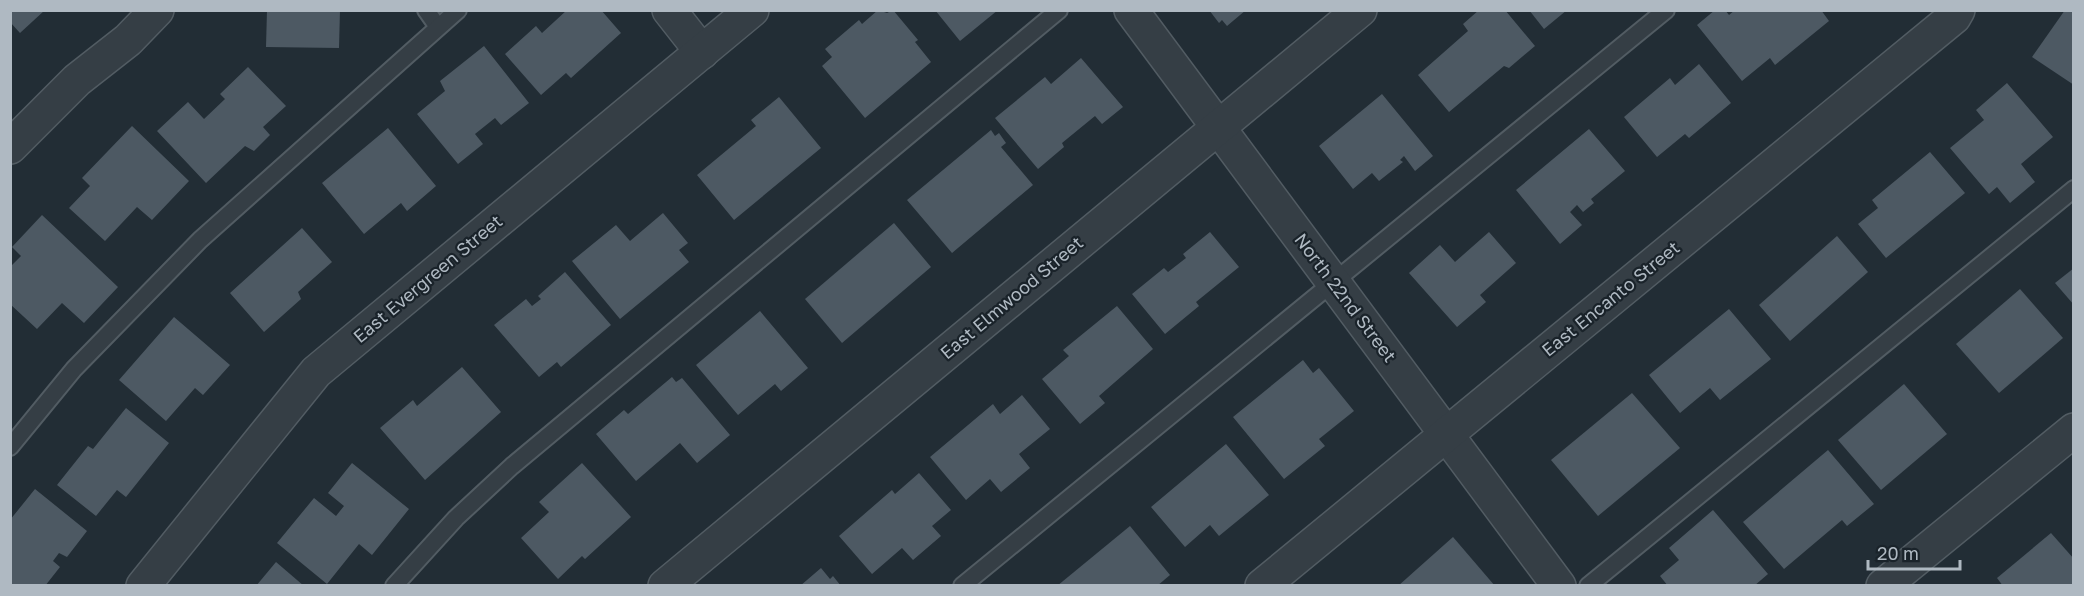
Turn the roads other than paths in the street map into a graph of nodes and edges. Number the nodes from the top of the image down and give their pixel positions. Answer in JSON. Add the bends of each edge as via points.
{"nodes":[{"id":1,"x":157,"y":10,"type":"edge"},
{"id":2,"x":426,"y":10,"type":"edge"},
{"id":3,"x":458,"y":10,"type":"edge"},
{"id":4,"x":669,"y":10,"type":"edge"},
{"id":5,"x":752,"y":10,"type":"edge"},
{"id":6,"x":1059,"y":10,"type":"edge"},
{"id":7,"x":1131,"y":10,"type":"edge"},
{"id":8,"x":1360,"y":10,"type":"edge"},
{"id":9,"x":1666,"y":10,"type":"edge"},
{"id":10,"x":1958,"y":10,"type":"edge"},
{"id":11,"x":438,"y":27,"type":"junction"},
{"id":12,"x":702,"y":52,"type":"junction"},
{"id":13,"x":1218,"y":127,"type":"junction"},
{"id":14,"x":10,"y":147,"type":"edge"},
{"id":15,"x":2073,"y":189,"type":"edge"},
{"id":16,"x":1332,"y":281,"type":"junction"},
{"id":17,"x":2073,"y":430,"type":"edge"},
{"id":18,"x":1446,"y":433,"type":"junction"},
{"id":19,"x":10,"y":447,"type":"edge"},
{"id":20,"x":144,"y":585,"type":"edge"},
{"id":21,"x":394,"y":585,"type":"edge"},
{"id":22,"x":665,"y":585,"type":"edge"},
{"id":23,"x":962,"y":585,"type":"edge"},
{"id":24,"x":1262,"y":585,"type":"edge"},
{"id":25,"x":1560,"y":585,"type":"edge"},
{"id":26,"x":1588,"y":585,"type":"edge"},
{"id":27,"x":1883,"y":585,"type":"edge"}],
"edges":[{"from":1,"to":14,"type":"street","via":[[128,40],[77,80]]},
{"from":2,"to":11,"type":"lane"},
{"from":3,"to":11,"type":"lane"},
{"from":4,"to":12,"type":"street"},
{"from":5,"to":12,"type":"street","name":"East Evergreen Street"},
{"from":6,"to":21,"type":"lane","via":[[512,466],[456,518]]},
{"from":7,"to":13,"type":"street","name":"North 22nd Street"},
{"from":8,"to":13,"type":"street","name":"East Elmwood Street"},
{"from":9,"to":16,"type":"lane"},
{"from":10,"to":18,"type":"street","name":"East Encanto Street"},
{"from":11,"to":19,"type":"lane","via":[[200,240],[74,369]]},
{"from":12,"to":20,"type":"street","name":"East Evergreen Street","via":[[316,372]]},
{"from":13,"to":16,"type":"street","name":"North 22nd Street"},
{"from":13,"to":22,"type":"street","name":"East Elmwood Street"},
{"from":15,"to":26,"type":"lane"},
{"from":16,"to":18,"type":"street","name":"North 22nd Street"},
{"from":16,"to":23,"type":"lane"},
{"from":17,"to":27,"type":"street"},
{"from":18,"to":24,"type":"street","name":"East Encanto Street"},
{"from":18,"to":25,"type":"street","name":"North 22nd Street"}]}
